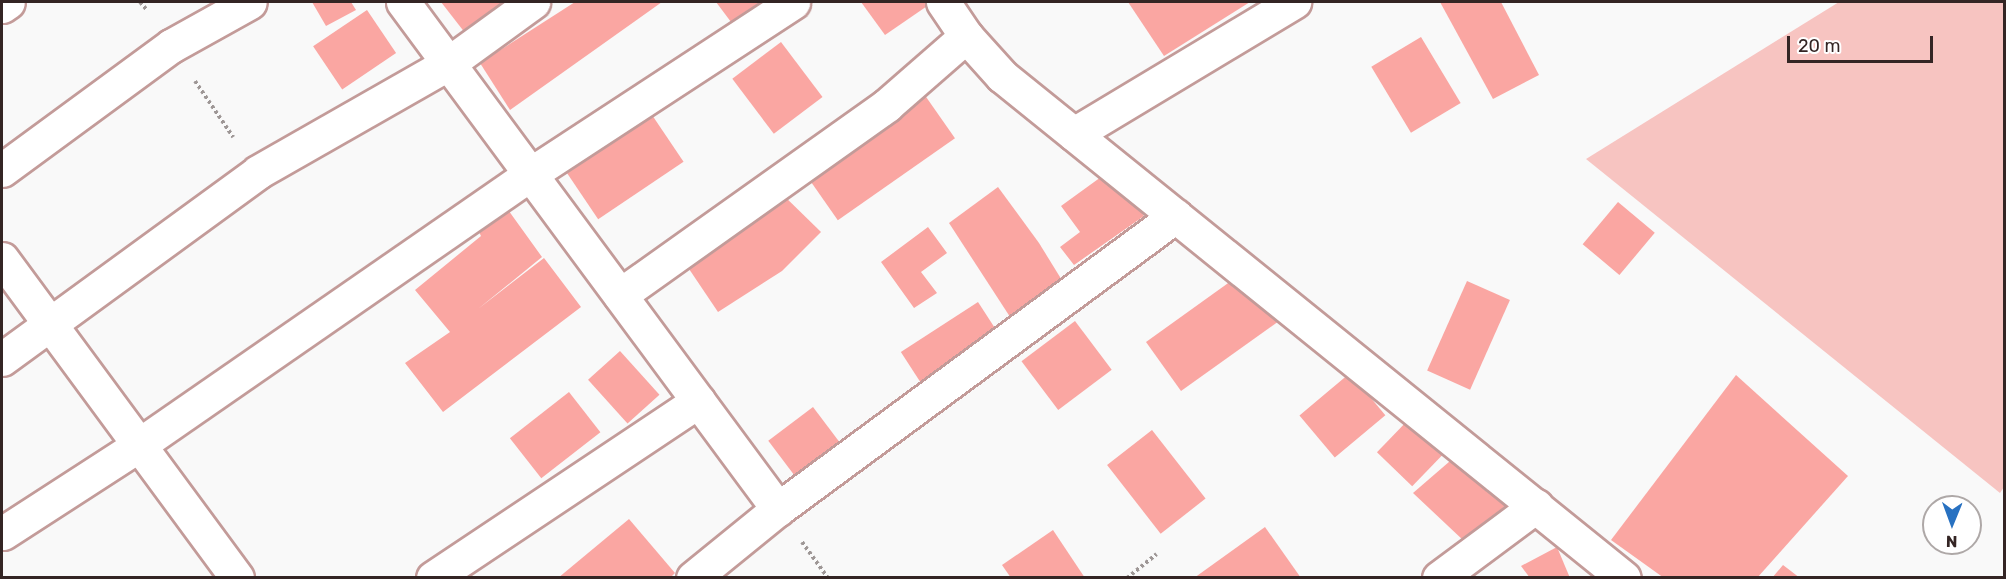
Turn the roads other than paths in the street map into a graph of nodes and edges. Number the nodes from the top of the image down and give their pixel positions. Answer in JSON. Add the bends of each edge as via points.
{"nodes":[{"id":1,"x":8,"y":2,"type":"edge"},
{"id":2,"x":250,"y":2,"type":"edge"},
{"id":3,"x":404,"y":2,"type":"edge"},
{"id":4,"x":533,"y":2,"type":"edge"},
{"id":5,"x":793,"y":2,"type":"edge"},
{"id":6,"x":943,"y":2,"type":"edge"},
{"id":7,"x":1294,"y":2,"type":"edge"},
{"id":8,"x":2,"y":6,"type":"edge"},
{"id":9,"x":966,"y":36,"type":"junction"},
{"id":10,"x":449,"y":63,"type":"junction"},
{"id":11,"x":1074,"y":134,"type":"junction"},
{"id":12,"x":2,"y":170,"type":"edge"},
{"id":13,"x":532,"y":173,"type":"junction"},
{"id":14,"x":1176,"y":216,"type":"junction"},
{"id":15,"x":2,"y":259,"type":"edge"},
{"id":16,"x":620,"y":295,"type":"junction"},
{"id":17,"x":52,"y":325,"type":"junction"},
{"id":18,"x":2,"y":359,"type":"edge"},
{"id":19,"x":698,"y":401,"type":"junction"},
{"id":20,"x":139,"y":445,"type":"junction"},
{"id":21,"x":1536,"y":506,"type":"junction"},
{"id":22,"x":778,"y":509,"type":"junction"},
{"id":23,"x":3,"y":533,"type":"edge"},
{"id":24,"x":237,"y":578,"type":"edge"},
{"id":25,"x":433,"y":578,"type":"edge"},
{"id":26,"x":693,"y":578,"type":"edge"},
{"id":27,"x":1439,"y":578,"type":"edge"},
{"id":28,"x":1624,"y":578,"type":"edge"}],
"edges":[{"from":1,"to":8,"type":"street"},
{"from":2,"to":12,"type":"street","via":[[171,46]]},
{"from":3,"to":10,"type":"street"},
{"from":4,"to":10,"type":"street"},
{"from":5,"to":13,"type":"street"},
{"from":6,"to":9,"type":"street"},
{"from":7,"to":11,"type":"street"},
{"from":9,"to":11,"type":"street","via":[[1002,76]]},
{"from":9,"to":16,"type":"street","via":[[887,105]]},
{"from":10,"to":13,"type":"street"},
{"from":10,"to":17,"type":"street","via":[[258,172]]},
{"from":11,"to":14,"type":"street"},
{"from":13,"to":16,"type":"street"},
{"from":13,"to":20,"type":"street"},
{"from":14,"to":21,"type":"street"},
{"from":14,"to":22,"type":"street"},
{"from":15,"to":17,"type":"street"},
{"from":16,"to":19,"type":"street"},
{"from":17,"to":18,"type":"street"},
{"from":17,"to":20,"type":"street"},
{"from":19,"to":22,"type":"street"},
{"from":19,"to":25,"type":"street"},
{"from":20,"to":23,"type":"street"},
{"from":20,"to":24,"type":"street"},
{"from":21,"to":27,"type":"street"},
{"from":21,"to":28,"type":"street"},
{"from":22,"to":26,"type":"street"}]}
